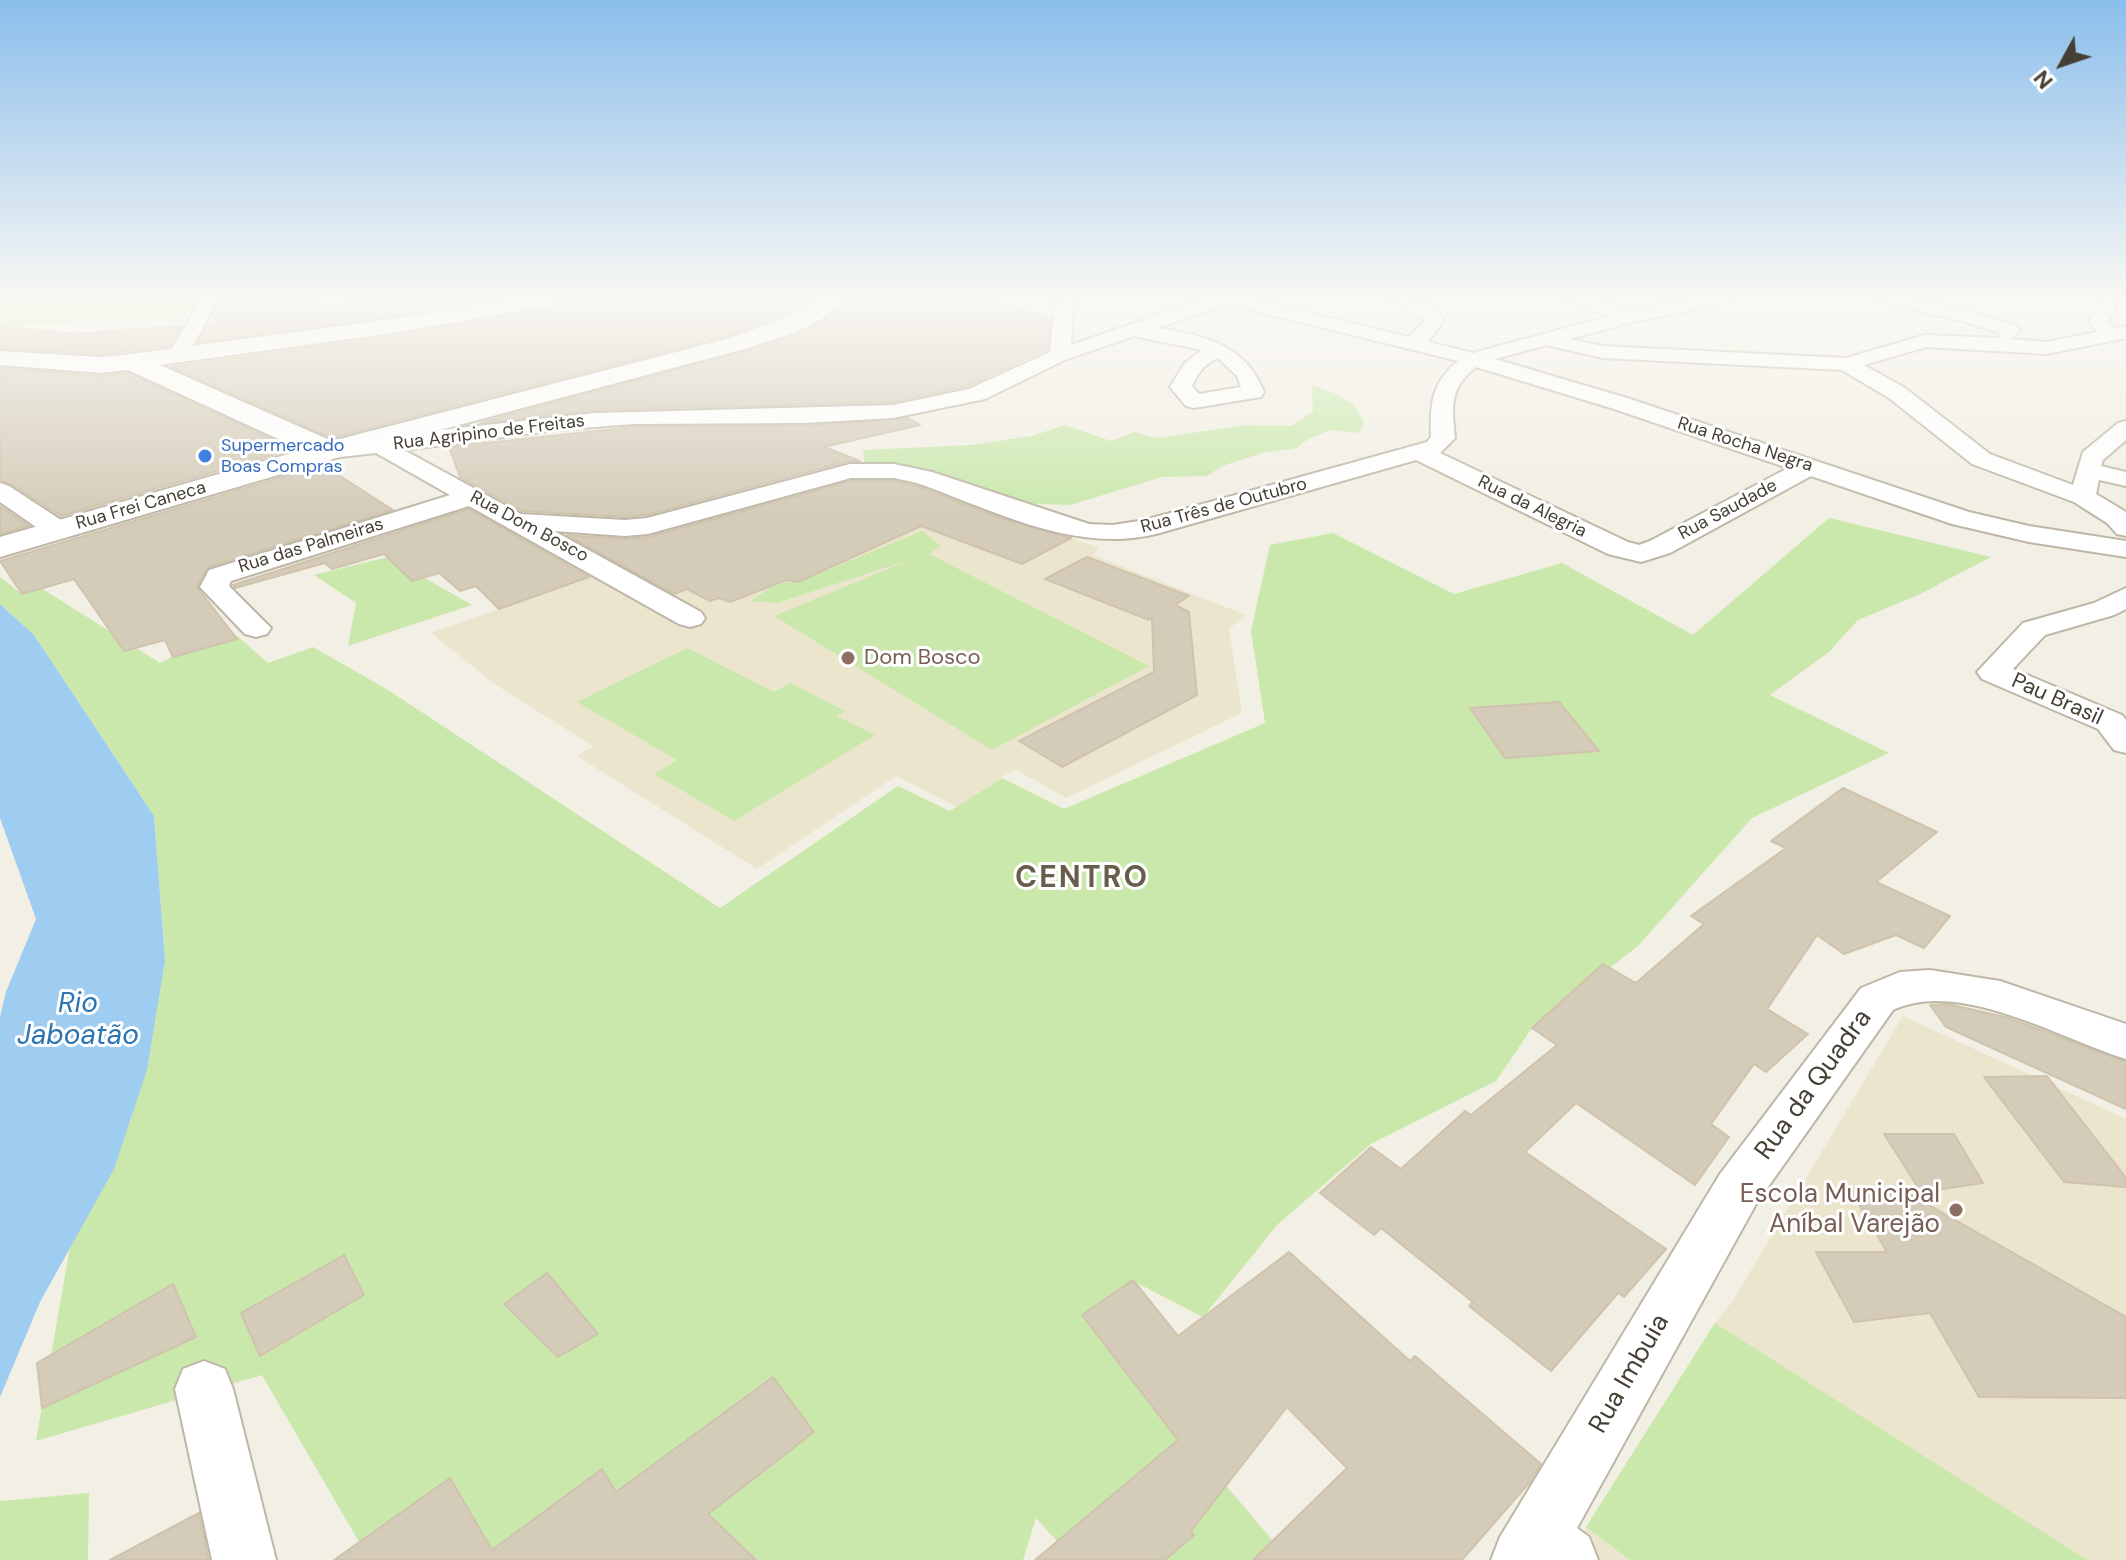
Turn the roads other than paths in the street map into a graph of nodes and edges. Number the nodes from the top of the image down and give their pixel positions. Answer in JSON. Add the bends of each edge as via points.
{"nodes":[{"id":1,"x":151,"y":371,"type":"edge"},
{"id":2,"x":639,"y":371,"type":"edge"},
{"id":3,"x":1030,"y":371,"type":"edge"},
{"id":4,"x":1457,"y":371,"type":"edge"},
{"id":5,"x":1510,"y":371,"type":"edge"},
{"id":6,"x":1859,"y":371,"type":"edge"},
{"id":7,"x":2122,"y":435,"type":"edge"},
{"id":8,"x":375,"y":444,"type":"junction"},
{"id":9,"x":329,"y":451,"type":"junction"},
{"id":10,"x":1421,"y":453,"type":"junction"},
{"id":11,"x":1811,"y":466,"type":"junction"},
{"id":12,"x":2087,"y":470,"type":"junction"},
{"id":13,"x":2126,"y":479,"type":"edge"},
{"id":14,"x":0,"y":491,"type":"edge"},
{"id":15,"x":472,"y":497,"type":"junction"},
{"id":16,"x":2083,"y":497,"type":"junction"},
{"id":17,"x":514,"y":521,"type":"junction"},
{"id":18,"x":2126,"y":528,"type":"edge"},
{"id":19,"x":58,"y":530,"type":"junction"},
{"id":20,"x":0,"y":547,"type":"edge"},
{"id":21,"x":2126,"y":549,"type":"edge"},
{"id":22,"x":1645,"y":553,"type":"joint"},
{"id":23,"x":2126,"y":597,"type":"edge"},
{"id":24,"x":690,"y":618,"type":"dead end"},
{"id":25,"x":256,"y":628,"type":"dead end"},
{"id":26,"x":2126,"y":743,"type":"edge"},
{"id":27,"x":2126,"y":1042,"type":"edge"},
{"id":28,"x":1738,"y":1189,"type":"joint"},
{"id":29,"x":204,"y":1389,"type":"dead end"},
{"id":30,"x":1542,"y":1552,"type":"edge"},
{"id":31,"x":244,"y":1560,"type":"edge"}],
"edges":[{"from":1,"to":9,"type":"street"},
{"from":2,"to":8,"type":"street","name":"Rua Frei Caneca"},
{"from":3,"to":8,"type":"street","name":"Rua Agripino de Freitas","via":[[977,394],[872,415],[632,417]]},
{"from":4,"to":10,"type":"street","via":[[1440,398],[1443,438]]},
{"from":5,"to":11,"type":"street","name":"Rua Rocha Negra"},
{"from":6,"to":16,"type":"street","via":[[1897,393],[1981,459]]},
{"from":7,"to":12,"type":"street","via":[[2095,451]]},
{"from":8,"to":9,"type":"street","name":"Rua Frei Caneca"},
{"from":8,"to":15,"type":"street","name":"Rua Dom Bosco"},
{"from":9,"to":19,"type":"street","name":"Rua Frei Caneca"},
{"from":10,"to":17,"type":"street","name":"Rua Três de Outubro","via":[[1113,533],[1063,526],[923,477],[873,470],[850,471],[648,526]]},
{"from":10,"to":22,"type":"street","name":"Rua da Alegria","via":[[1618,548]]},
{"from":11,"to":21,"type":"street","name":"Rua Rocha Negra","via":[[1984,524]]},
{"from":11,"to":22,"type":"street","name":"Rua Saudade"},
{"from":12,"to":13,"type":"street"},
{"from":12,"to":16,"type":"street"},
{"from":14,"to":19,"type":"street"},
{"from":15,"to":17,"type":"street","name":"Rua Dom Bosco"},
{"from":15,"to":25,"type":"street","name":"Rua das Palmeiras","via":[[219,576],[214,587]]},
{"from":16,"to":18,"type":"street"},
{"from":17,"to":24,"type":"street","name":"Rua Dom Bosco"},
{"from":19,"to":20,"type":"street","name":"Rua Frei Caneca"},
{"from":23,"to":26,"type":"street","name":"Pau Brasil","via":[[2104,609],[2034,629],[1993,672],[2110,722]]},
{"from":27,"to":28,"type":"street","name":"Rua da Quadra","via":[[1957,986],[1909,984],[1884,993]]},
{"from":28,"to":30,"type":"street","name":"Rua Imbuia"},
{"from":29,"to":31,"type":"street"}]}
